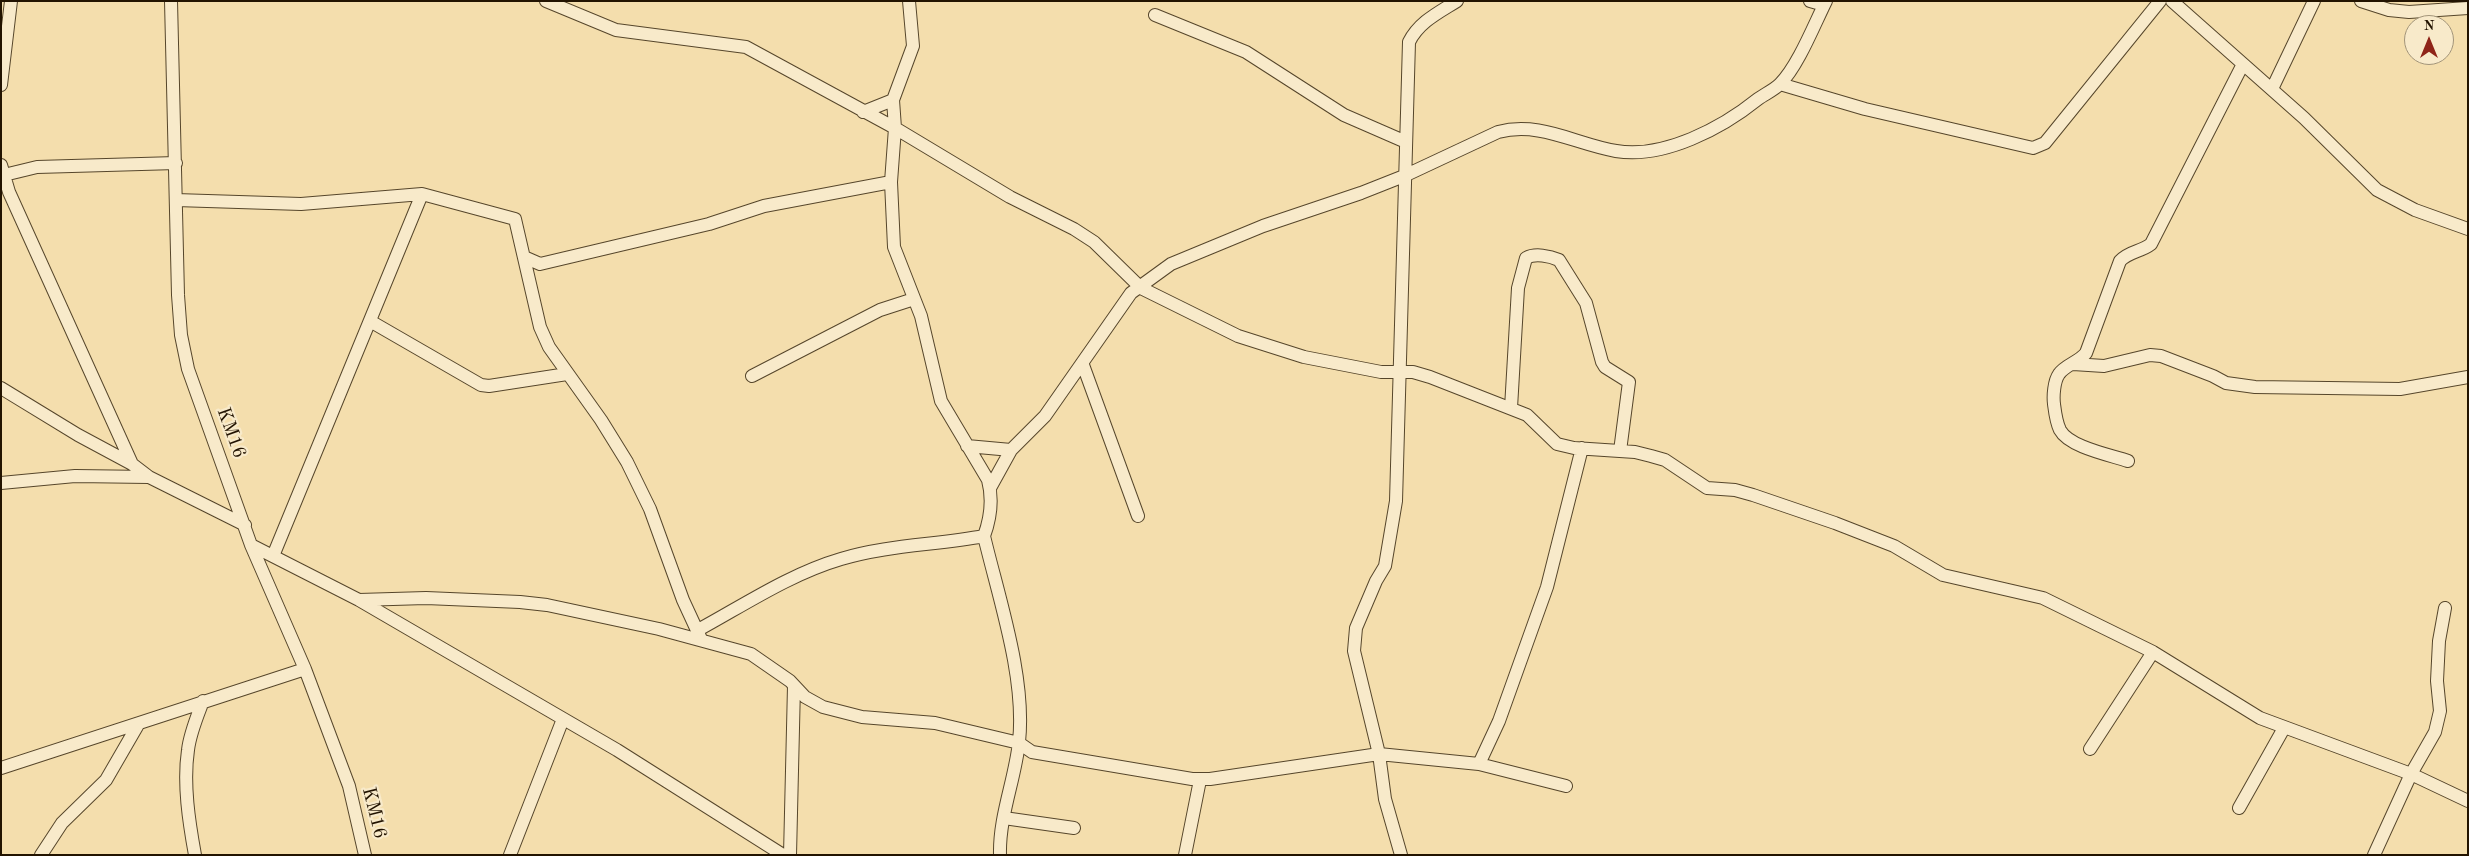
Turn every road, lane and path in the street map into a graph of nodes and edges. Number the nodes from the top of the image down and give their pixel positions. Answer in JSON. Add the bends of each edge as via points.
{"nodes":[{"id":1,"x":12,"y":1,"type":"edge"},
{"id":2,"x":171,"y":1,"type":"edge"},
{"id":3,"x":546,"y":1,"type":"edge"},
{"id":4,"x":909,"y":1,"type":"edge"},
{"id":5,"x":1457,"y":1,"type":"edge"},
{"id":6,"x":1810,"y":1,"type":"edge"},
{"id":7,"x":2160,"y":1,"type":"edge"},
{"id":8,"x":2172,"y":1,"type":"edge"},
{"id":9,"x":2314,"y":1,"type":"edge"},
{"id":10,"x":2361,"y":1,"type":"edge"},
{"id":11,"x":1825,"y":3,"type":"edge"},
{"id":12,"x":573,"y":7,"type":"edge"},
{"id":13,"x":2468,"y":8,"type":"edge"},
{"id":14,"x":1155,"y":15,"type":"dead end"},
{"id":15,"x":2243,"y":64,"type":"junction"},
{"id":16,"x":1780,"y":84,"type":"junction"},
{"id":17,"x":1,"y":85,"type":"edge"},
{"id":18,"x":2272,"y":89,"type":"junction"},
{"id":19,"x":893,"y":100,"type":"junction"},
{"id":20,"x":864,"y":112,"type":"junction"},
{"id":21,"x":895,"y":128,"type":"junction"},
{"id":22,"x":1406,"y":142,"type":"junction"},
{"id":23,"x":176,"y":164,"type":"junction"},
{"id":24,"x":2,"y":172,"type":"edge"},
{"id":25,"x":1404,"y":176,"type":"junction"},
{"id":26,"x":891,"y":182,"type":"junction"},
{"id":27,"x":422,"y":194,"type":"junction"},
{"id":28,"x":176,"y":200,"type":"junction"},
{"id":29,"x":2468,"y":229,"type":"edge"},
{"id":30,"x":524,"y":257,"type":"junction"},
{"id":31,"x":540,"y":264,"type":"junction"},
{"id":32,"x":530,"y":280,"type":"junction"},
{"id":33,"x":1141,"y":288,"type":"junction"},
{"id":34,"x":914,"y":299,"type":"junction"},
{"id":35,"x":370,"y":321,"type":"junction"},
{"id":36,"x":2073,"y":364,"type":"junction"},
{"id":37,"x":1083,"y":365,"type":"junction"},
{"id":38,"x":1399,"y":372,"type":"junction"},
{"id":39,"x":567,"y":374,"type":"junction"},
{"id":40,"x":752,"y":376,"type":"dead end"},
{"id":41,"x":2468,"y":377,"type":"edge"},
{"id":42,"x":1,"y":388,"type":"edge"},
{"id":43,"x":1511,"y":408,"type":"junction"},
{"id":44,"x":967,"y":446,"type":"junction"},
{"id":45,"x":1582,"y":448,"type":"junction"},
{"id":46,"x":1010,"y":450,"type":"junction"},
{"id":47,"x":1620,"y":451,"type":"junction"},
{"id":48,"x":2128,"y":461,"type":"dead end"},
{"id":49,"x":132,"y":464,"type":"junction"},
{"id":50,"x":149,"y":478,"type":"junction"},
{"id":51,"x":1,"y":483,"type":"edge"},
{"id":52,"x":990,"y":488,"type":"junction"},
{"id":53,"x":1138,"y":516,"type":"dead end"},
{"id":54,"x":245,"y":525,"type":"junction"},
{"id":55,"x":984,"y":536,"type":"junction"},
{"id":56,"x":251,"y":546,"type":"junction"},
{"id":57,"x":273,"y":556,"type":"junction"},
{"id":58,"x":358,"y":600,"type":"junction"},
{"id":59,"x":2445,"y":608,"type":"dead end"},
{"id":60,"x":700,"y":635,"type":"junction"},
{"id":61,"x":2153,"y":652,"type":"junction"},
{"id":62,"x":305,"y":669,"type":"junction"},
{"id":63,"x":794,"y":686,"type":"junction"},
{"id":64,"x":203,"y":701,"type":"junction"},
{"id":65,"x":563,"y":719,"type":"junction"},
{"id":66,"x":139,"y":723,"type":"junction"},
{"id":67,"x":2284,"y":728,"type":"junction"},
{"id":68,"x":1019,"y":743,"type":"junction"},
{"id":69,"x":2090,"y":749,"type":"dead end"},
{"id":70,"x":1379,"y":754,"type":"junction"},
{"id":71,"x":1479,"y":764,"type":"junction"},
{"id":72,"x":1,"y":768,"type":"edge"},
{"id":73,"x":2410,"y":774,"type":"junction"},
{"id":74,"x":1200,"y":780,"type":"junction"},
{"id":75,"x":1566,"y":786,"type":"dead end"},
{"id":76,"x":2468,"y":801,"type":"edge"},
{"id":77,"x":2239,"y":808,"type":"dead end"},
{"id":78,"x":1004,"y":818,"type":"junction"},
{"id":79,"x":1074,"y":828,"type":"dead end"},
{"id":80,"x":764,"y":850,"type":"edge"},
{"id":81,"x":41,"y":855,"type":"edge"},
{"id":82,"x":195,"y":855,"type":"edge"},
{"id":83,"x":365,"y":855,"type":"edge"},
{"id":84,"x":510,"y":855,"type":"edge"},
{"id":85,"x":783,"y":855,"type":"edge"},
{"id":86,"x":790,"y":855,"type":"edge"},
{"id":87,"x":1000,"y":855,"type":"edge"},
{"id":88,"x":1185,"y":855,"type":"edge"},
{"id":89,"x":1401,"y":855,"type":"edge"},
{"id":90,"x":2374,"y":855,"type":"edge"}],
"edges":[{"from":1,"to":17,"type":"street"},
{"from":2,"to":23,"type":"street","name":"KM16"},
{"from":3,"to":12,"type":"street"},
{"from":4,"to":19,"type":"street","via":[[913,46]]},
{"from":5,"to":22,"type":"street","via":[[1427,19],[1408,42]]},
{"from":6,"to":11,"type":"street"},
{"from":7,"to":16,"type":"street","via":[[2045,143],[2033,148],[1865,109]]},
{"from":8,"to":15,"type":"street"},
{"from":9,"to":18,"type":"street"},
{"from":10,"to":13,"type":"street","via":[[2389,10],[2409,12]]},
{"from":11,"to":16,"type":"street"},
{"from":12,"to":20,"type":"street","via":[[616,30],[746,47]]},
{"from":14,"to":22,"type":"street","via":[[1246,52],[1344,115]]},
{"from":15,"to":18,"type":"street"},
{"from":15,"to":36,"type":"street","via":[[2151,244],[2120,261],[2086,353]]},
{"from":16,"to":25,"type":"street","via":[[1730,121],[1663,148],[1617,151],[1553,133],[1514,128],[1498,132]]},
{"from":18,"to":29,"type":"street","via":[[2377,190],[2415,210]]},
{"from":19,"to":20,"type":"street"},
{"from":19,"to":21,"type":"street"},
{"from":20,"to":21,"type":"street"},
{"from":21,"to":26,"type":"street"},
{"from":21,"to":33,"type":"street","via":[[1010,197],[1074,228],[1094,242]]},
{"from":22,"to":25,"type":"street"},
{"from":23,"to":24,"type":"street","via":[[37,167]]},
{"from":23,"to":28,"type":"street","name":"KM16"},
{"from":24,"to":49,"type":"street","via":[[8,192]]},
{"from":25,"to":33,"type":"street","via":[[1263,226],[1170,264]]},
{"from":25,"to":38,"type":"street"},
{"from":26,"to":31,"type":"street","via":[[764,206],[709,224]]},
{"from":26,"to":34,"type":"street","via":[[894,248]]},
{"from":27,"to":28,"type":"street","via":[[302,204]]},
{"from":27,"to":30,"type":"street","via":[[515,219]]},
{"from":27,"to":35,"type":"street"},
{"from":28,"to":54,"type":"street","name":"KM16","via":[[178,295],[188,369]]},
{"from":30,"to":31,"type":"street"},
{"from":30,"to":32,"type":"street"},
{"from":31,"to":32,"type":"street"},
{"from":32,"to":39,"type":"street","via":[[540,327]]},
{"from":33,"to":37,"type":"street","via":[[1131,293]]},
{"from":33,"to":38,"type":"street","via":[[1238,336],[1273,348],[1381,372]]},
{"from":34,"to":40,"type":"street","via":[[880,310]]},
{"from":34,"to":44,"type":"street","via":[[941,401]]},
{"from":35,"to":39,"type":"street","via":[[481,385]]},
{"from":35,"to":57,"type":"street"},
{"from":36,"to":41,"type":"street","via":[[2104,366],[2150,355],[2161,356],[2226,383],[2255,387],[2400,389]]},
{"from":36,"to":48,"type":"street","via":[[2058,374],[2055,384],[2053,399],[2059,429],[2068,441]]},
{"from":37,"to":46,"type":"street","via":[[1045,416]]},
{"from":37,"to":53,"type":"street"},
{"from":38,"to":43,"type":"street","via":[[1430,376]]},
{"from":38,"to":70,"type":"street","via":[[1396,500],[1385,566],[1362,612],[1353,639]]},
{"from":39,"to":60,"type":"street","via":[[602,420],[627,462],[650,509],[682,600]]},
{"from":42,"to":49,"type":"street"},
{"from":43,"to":45,"type":"street","via":[[1527,415],[1557,444]]},
{"from":43,"to":47,"type":"street","via":[[1519,279],[1526,258],[1553,257],[1559,260],[1582,296],[1605,367],[1629,382]]},
{"from":44,"to":46,"type":"street"},
{"from":44,"to":52,"type":"street"},
{"from":45,"to":47,"type":"street"},
{"from":45,"to":71,"type":"street","via":[[1544,595],[1499,720]]},
{"from":46,"to":52,"type":"street"},
{"from":47,"to":61,"type":"street","via":[[1665,460],[1707,488],[1735,490],[1835,523],[1894,546],[1943,576],[2043,598]]},
{"from":49,"to":50,"type":"street"},
{"from":50,"to":51,"type":"street","via":[[75,476]]},
{"from":50,"to":54,"type":"street"},
{"from":52,"to":55,"type":"street","via":[[990,512]]},
{"from":54,"to":56,"type":"street","name":"KM16"},
{"from":55,"to":60,"type":"street","via":[[893,548],[841,559],[786,581]]},
{"from":55,"to":68,"type":"street","via":[[1018,684]]},
{"from":56,"to":57,"type":"street"},
{"from":56,"to":62,"type":"street","name":"KM16"},
{"from":57,"to":58,"type":"street"},
{"from":58,"to":60,"type":"street","via":[[426,598],[529,603]]},
{"from":58,"to":65,"type":"street"},
{"from":59,"to":73,"type":"street","via":[[2437,673],[2440,711],[2434,732]]},
{"from":60,"to":63,"type":"street","via":[[751,654]]},
{"from":61,"to":67,"type":"street","via":[[2260,718]]},
{"from":61,"to":69,"type":"street"},
{"from":62,"to":64,"type":"street"},
{"from":62,"to":83,"type":"street","name":"KM16","via":[[348,786]]},
{"from":63,"to":68,"type":"street","via":[[814,703],[843,713],[928,722]]},
{"from":63,"to":86,"type":"street"},
{"from":64,"to":66,"type":"street"},
{"from":64,"to":82,"type":"street","via":[[192,733],[186,771]]},
{"from":65,"to":80,"type":"street","via":[[617,750]]},
{"from":65,"to":84,"type":"street"},
{"from":66,"to":72,"type":"street"},
{"from":66,"to":81,"type":"street","via":[[106,780],[62,823]]},
{"from":67,"to":73,"type":"street"},
{"from":67,"to":77,"type":"street"},
{"from":68,"to":74,"type":"street","via":[[1032,752]]},
{"from":68,"to":78,"type":"street"},
{"from":70,"to":71,"type":"street"},
{"from":70,"to":74,"type":"street"},
{"from":70,"to":89,"type":"street","via":[[1385,799]]},
{"from":71,"to":75,"type":"street"},
{"from":73,"to":76,"type":"street"},
{"from":73,"to":90,"type":"street"},
{"from":74,"to":88,"type":"street"},
{"from":78,"to":79,"type":"street"},
{"from":78,"to":87,"type":"street"},
{"from":80,"to":85,"type":"street"}]}
